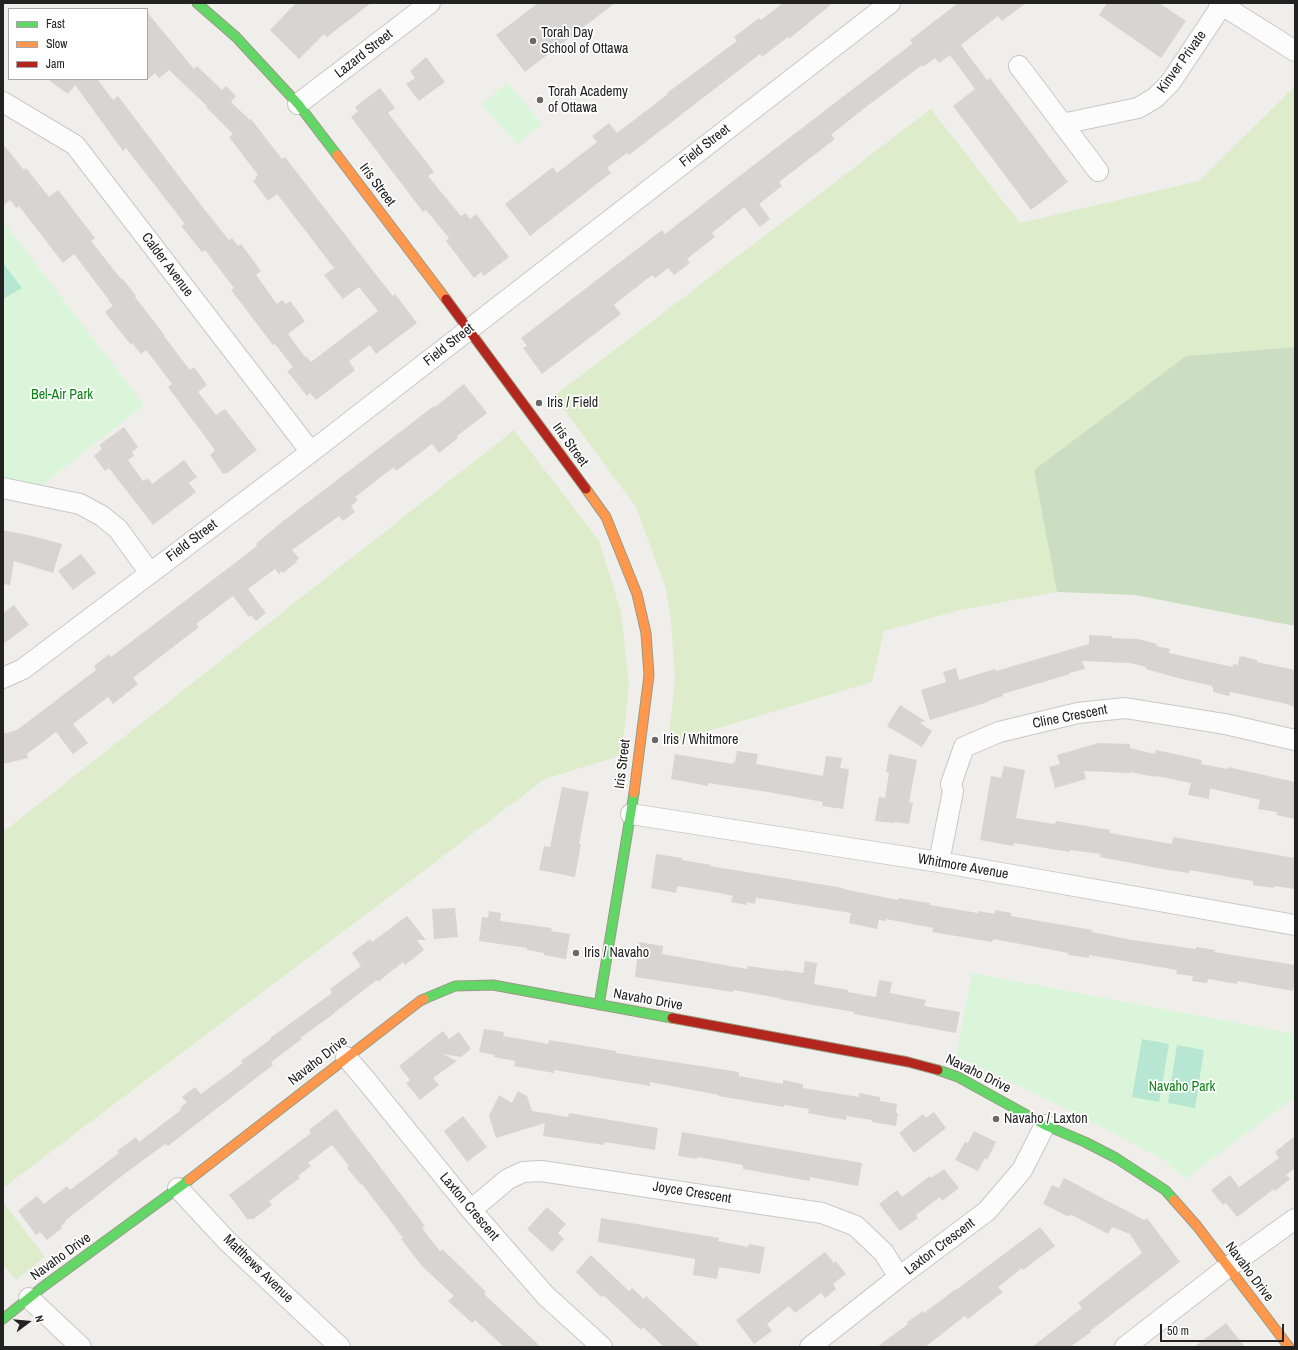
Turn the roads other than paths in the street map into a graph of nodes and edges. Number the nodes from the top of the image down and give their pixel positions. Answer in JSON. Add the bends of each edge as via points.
{"nodes":[{"id":1,"x":197,"y":3,"type":"edge"},
{"id":2,"x":430,"y":3,"type":"edge"},
{"id":3,"x":890,"y":3,"type":"edge"},
{"id":4,"x":1221,"y":4,"type":"edge"},
{"id":5,"x":1295,"y":51,"type":"edge"},
{"id":6,"x":1019,"y":66,"type":"dead end"},
{"id":7,"x":3,"y":102,"type":"edge"},
{"id":8,"x":298,"y":104,"type":"junction"},
{"id":9,"x":1062,"y":124,"type":"junction"},
{"id":10,"x":1098,"y":171,"type":"dead end"},
{"id":11,"x":469,"y":329,"type":"junction"},
{"id":12,"x":311,"y":452,"type":"junction"},
{"id":13,"x":3,"y":488,"type":"edge"},
{"id":14,"x":150,"y":573,"type":"junction"},
{"id":15,"x":3,"y":678,"type":"edge"},
{"id":16,"x":1295,"y":740,"type":"edge"},
{"id":17,"x":631,"y":814,"type":"junction"},
{"id":18,"x":939,"y":862,"type":"junction"},
{"id":19,"x":1295,"y":925,"type":"edge"},
{"id":20,"x":599,"y":1005,"type":"junction"},
{"id":21,"x":346,"y":1057,"type":"junction"},
{"id":22,"x":1045,"y":1125,"type":"junction"},
{"id":23,"x":178,"y":1188,"type":"junction"},
{"id":24,"x":471,"y":1210,"type":"junction"},
{"id":25,"x":1295,"y":1219,"type":"edge"},
{"id":26,"x":1228,"y":1267,"type":"junction"},
{"id":27,"x":899,"y":1277,"type":"junction"},
{"id":28,"x":29,"y":1298,"type":"junction"},
{"id":29,"x":3,"y":1319,"type":"edge"},
{"id":30,"x":81,"y":1347,"type":"edge"},
{"id":31,"x":340,"y":1347,"type":"edge"},
{"id":32,"x":602,"y":1347,"type":"edge"},
{"id":33,"x":810,"y":1347,"type":"edge"},
{"id":34,"x":1125,"y":1347,"type":"edge"},
{"id":35,"x":1289,"y":1347,"type":"edge"}],
"edges":[{"from":1,"to":8,"type":"street","name":"Iris Street","via":[[236,37]]},
{"from":2,"to":8,"type":"street","name":"Lazard Street"},
{"from":3,"to":11,"type":"street","name":"Field Street"},
{"from":4,"to":5,"type":"street"},
{"from":4,"to":9,"type":"street","name":"Kinver Private","via":[[1170,83],[1155,98],[1138,108]]},
{"from":6,"to":9,"type":"street"},
{"from":7,"to":12,"type":"street","name":"Calder Avenue","via":[[76,145]]},
{"from":8,"to":11,"type":"street","name":"Iris Street"},
{"from":9,"to":10,"type":"street"},
{"from":11,"to":12,"type":"street","name":"Field Street"},
{"from":11,"to":17,"type":"street","name":"Iris Street","via":[[606,517],[637,594],[647,643],[649,675]]},
{"from":12,"to":14,"type":"street","name":"Field Street"},
{"from":13,"to":14,"type":"street","via":[[80,504],[102,516],[118,529]]},
{"from":14,"to":15,"type":"street","name":"Field Street","via":[[23,669]]},
{"from":16,"to":18,"type":"street","name":"Cline Crescent","via":[[1225,724],[1125,708],[1078,713],[999,732],[964,747],[951,784],[953,791]]},
{"from":17,"to":18,"type":"street","name":"Whitmore Avenue"},
{"from":17,"to":20,"type":"street","name":"Iris Street"},
{"from":18,"to":19,"type":"street","name":"Whitmore Avenue"},
{"from":20,"to":21,"type":"street","name":"Navaho Drive","via":[[493,986],[455,986],[420,1000]]},
{"from":20,"to":22,"type":"street","name":"Navaho Drive","via":[[940,1070],[958,1077]]},
{"from":21,"to":23,"type":"street","name":"Navaho Drive"},
{"from":21,"to":24,"type":"street","name":"Laxton Crescent"},
{"from":22,"to":26,"type":"street","name":"Navaho Drive","via":[[1116,1158],[1165,1190]]},
{"from":22,"to":27,"type":"street","name":"Laxton Crescent","via":[[1022,1170],[987,1211]]},
{"from":23,"to":28,"type":"street","name":"Navaho Drive"},
{"from":23,"to":31,"type":"street","name":"Matthews Avenue","via":[[227,1241]]},
{"from":24,"to":27,"type":"street","name":"Joyce Crescent","via":[[508,1179],[523,1172],[541,1171],[822,1213],[856,1226],[884,1253]]},
{"from":24,"to":32,"type":"street","name":"Laxton Crescent","via":[[545,1295]]},
{"from":25,"to":26,"type":"street"},
{"from":26,"to":34,"type":"street"},
{"from":26,"to":35,"type":"street","name":"Navaho Drive"},
{"from":27,"to":33,"type":"street","name":"Laxton Crescent"},
{"from":28,"to":29,"type":"street","name":"Navaho Drive"},
{"from":28,"to":30,"type":"street"}]}
